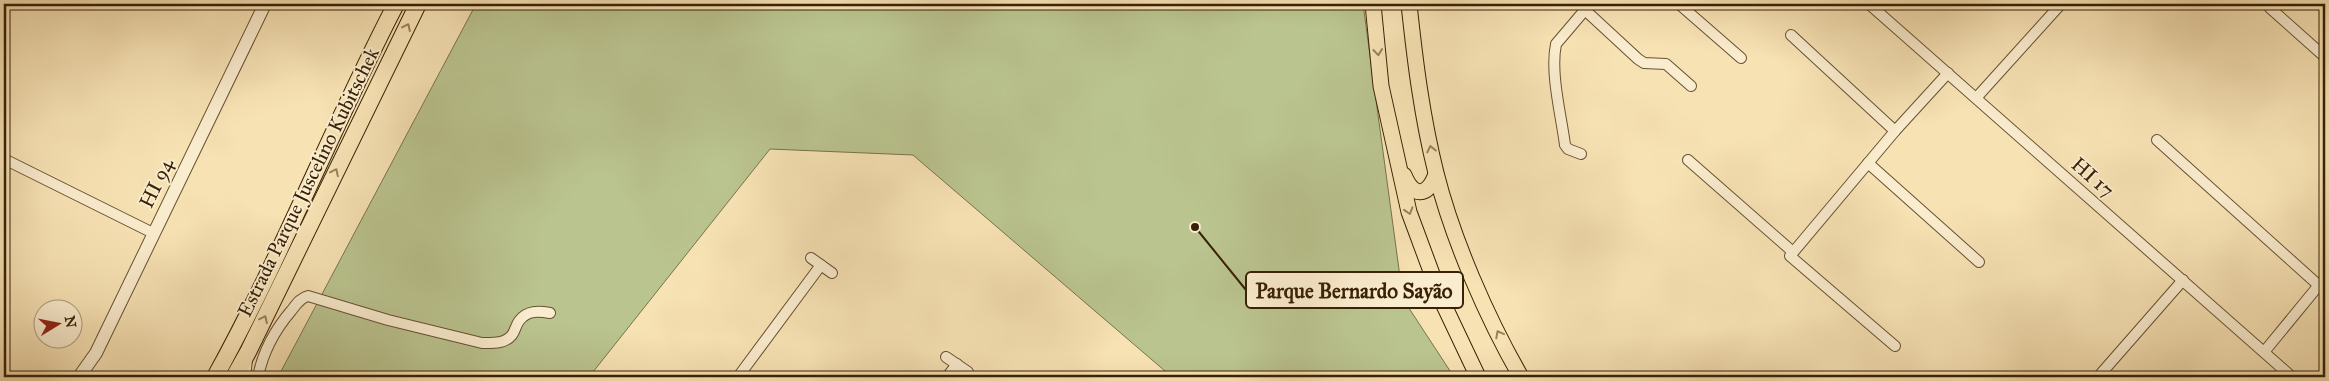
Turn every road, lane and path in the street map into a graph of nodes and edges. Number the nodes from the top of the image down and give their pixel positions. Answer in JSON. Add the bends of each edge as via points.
{"nodes":[{"id":1,"x":265,"y":4,"type":"edge"},
{"id":2,"x":396,"y":4,"type":"edge"},
{"id":3,"x":418,"y":4,"type":"edge"},
{"id":4,"x":1373,"y":4,"type":"edge"},
{"id":5,"x":1408,"y":4,"type":"edge"},
{"id":6,"x":1679,"y":4,"type":"edge"},
{"id":7,"x":1869,"y":4,"type":"edge"},
{"id":8,"x":2061,"y":4,"type":"edge"},
{"id":9,"x":1588,"y":7,"type":"edge"},
{"id":10,"x":2270,"y":8,"type":"dead end"},
{"id":11,"x":1791,"y":35,"type":"dead end"},
{"id":12,"x":2325,"y":57,"type":"edge"},
{"id":13,"x":1741,"y":58,"type":"dead end"},
{"id":14,"x":1948,"y":74,"type":"junction"},
{"id":15,"x":1691,"y":86,"type":"dead end"},
{"id":16,"x":1977,"y":98,"type":"junction"},
{"id":17,"x":1895,"y":131,"type":"junction"},
{"id":18,"x":2157,"y":140,"type":"dead end"},
{"id":19,"x":1393,"y":145,"type":"junction"},
{"id":20,"x":1581,"y":154,"type":"dead end"},
{"id":21,"x":4,"y":159,"type":"edge"},
{"id":22,"x":1688,"y":160,"type":"dead end"},
{"id":23,"x":1868,"y":163,"type":"junction"},
{"id":24,"x":1436,"y":174,"type":"junction"},
{"id":25,"x":153,"y":233,"type":"junction"},
{"id":26,"x":1792,"y":254,"type":"junction"},
{"id":27,"x":811,"y":258,"type":"dead end"},
{"id":28,"x":1979,"y":262,"type":"dead end"},
{"id":29,"x":821,"y":266,"type":"junction"},
{"id":30,"x":832,"y":273,"type":"dead end"},
{"id":31,"x":2183,"y":280,"type":"junction"},
{"id":32,"x":2322,"y":288,"type":"edge"},
{"id":33,"x":550,"y":313,"type":"dead end"},
{"id":34,"x":1895,"y":346,"type":"dead end"},
{"id":35,"x":248,"y":352,"type":"junction"},
{"id":36,"x":2264,"y":352,"type":"junction"},
{"id":37,"x":946,"y":357,"type":"dead end"},
{"id":38,"x":957,"y":364,"type":"junction"},
{"id":39,"x":968,"y":372,"type":"dead end"},
{"id":40,"x":2102,"y":376,"type":"edge"},
{"id":41,"x":79,"y":377,"type":"edge"},
{"id":42,"x":215,"y":377,"type":"edge"},
{"id":43,"x":234,"y":377,"type":"edge"},
{"id":44,"x":245,"y":377,"type":"edge"},
{"id":45,"x":258,"y":377,"type":"edge"},
{"id":46,"x":738,"y":377,"type":"edge"},
{"id":47,"x":947,"y":377,"type":"edge"},
{"id":48,"x":1478,"y":377,"type":"edge"},
{"id":49,"x":1521,"y":377,"type":"edge"},
{"id":50,"x":2292,"y":377,"type":"edge"}],
"edges":[{"from":1,"to":25,"type":"street","name":"HI 94"},
{"from":2,"to":42,"type":"highway","name":"Estrada Parque Juscelino Kubitschek","via":[[246,321]]},
{"from":35,"to":3,"type":"highway","name":"Estrada Parque Juscelino Kubitschek","one_way":true},
{"from":4,"to":19,"type":"main road","one_way":true,"via":[[1381,86]]},
{"from":24,"to":5,"type":"main road","one_way":true,"via":[[1418,85]]},
{"from":6,"to":13,"type":"street"},
{"from":7,"to":14,"type":"street","name":"HI 17"},
{"from":8,"to":16,"type":"street"},
{"from":9,"to":15,"type":"street","via":[[1638,59],[1644,63],[1666,64]]},
{"from":9,"to":20,"type":"street","via":[[1556,44],[1554,64],[1564,145]]},
{"from":10,"to":12,"type":"street"},
{"from":11,"to":17,"type":"street"},
{"from":14,"to":16,"type":"street","name":"HI 17"},
{"from":14,"to":17,"type":"street"},
{"from":16,"to":31,"type":"street","name":"HI 17"},
{"from":17,"to":23,"type":"street"},
{"from":18,"to":32,"type":"street"},
{"from":19,"to":24,"type":"main road","via":[[1411,188],[1424,192],[1430,188]]},
{"from":19,"to":48,"type":"main road","one_way":true,"via":[[1416,230],[1442,301]]},
{"from":21,"to":25,"type":"street"},
{"from":22,"to":26,"type":"street"},
{"from":23,"to":26,"type":"street"},
{"from":23,"to":28,"type":"street"},
{"from":49,"to":24,"type":"main road","one_way":true,"via":[[1489,317]]},
{"from":25,"to":41,"type":"street","name":"HI 94","via":[[96,353]]},
{"from":26,"to":34,"type":"street"},
{"from":27,"to":29,"type":"street"},
{"from":29,"to":30,"type":"street"},
{"from":29,"to":46,"type":"street"},
{"from":31,"to":36,"type":"street","name":"HI 17"},
{"from":31,"to":40,"type":"street"},
{"from":32,"to":36,"type":"street"},
{"from":33,"to":45,"type":"street","via":[[528,313],[519,320],[512,336],[498,343],[482,343],[308,296],[276,328]]},
{"from":35,"to":43,"type":"highway","name":"Estrada Parque Juscelino Kubitschek"},
{"from":35,"to":44,"type":"street"},
{"from":36,"to":50,"type":"street","name":"HI 17"},
{"from":37,"to":38,"type":"street"},
{"from":38,"to":39,"type":"street"},
{"from":38,"to":47,"type":"street"}]}
